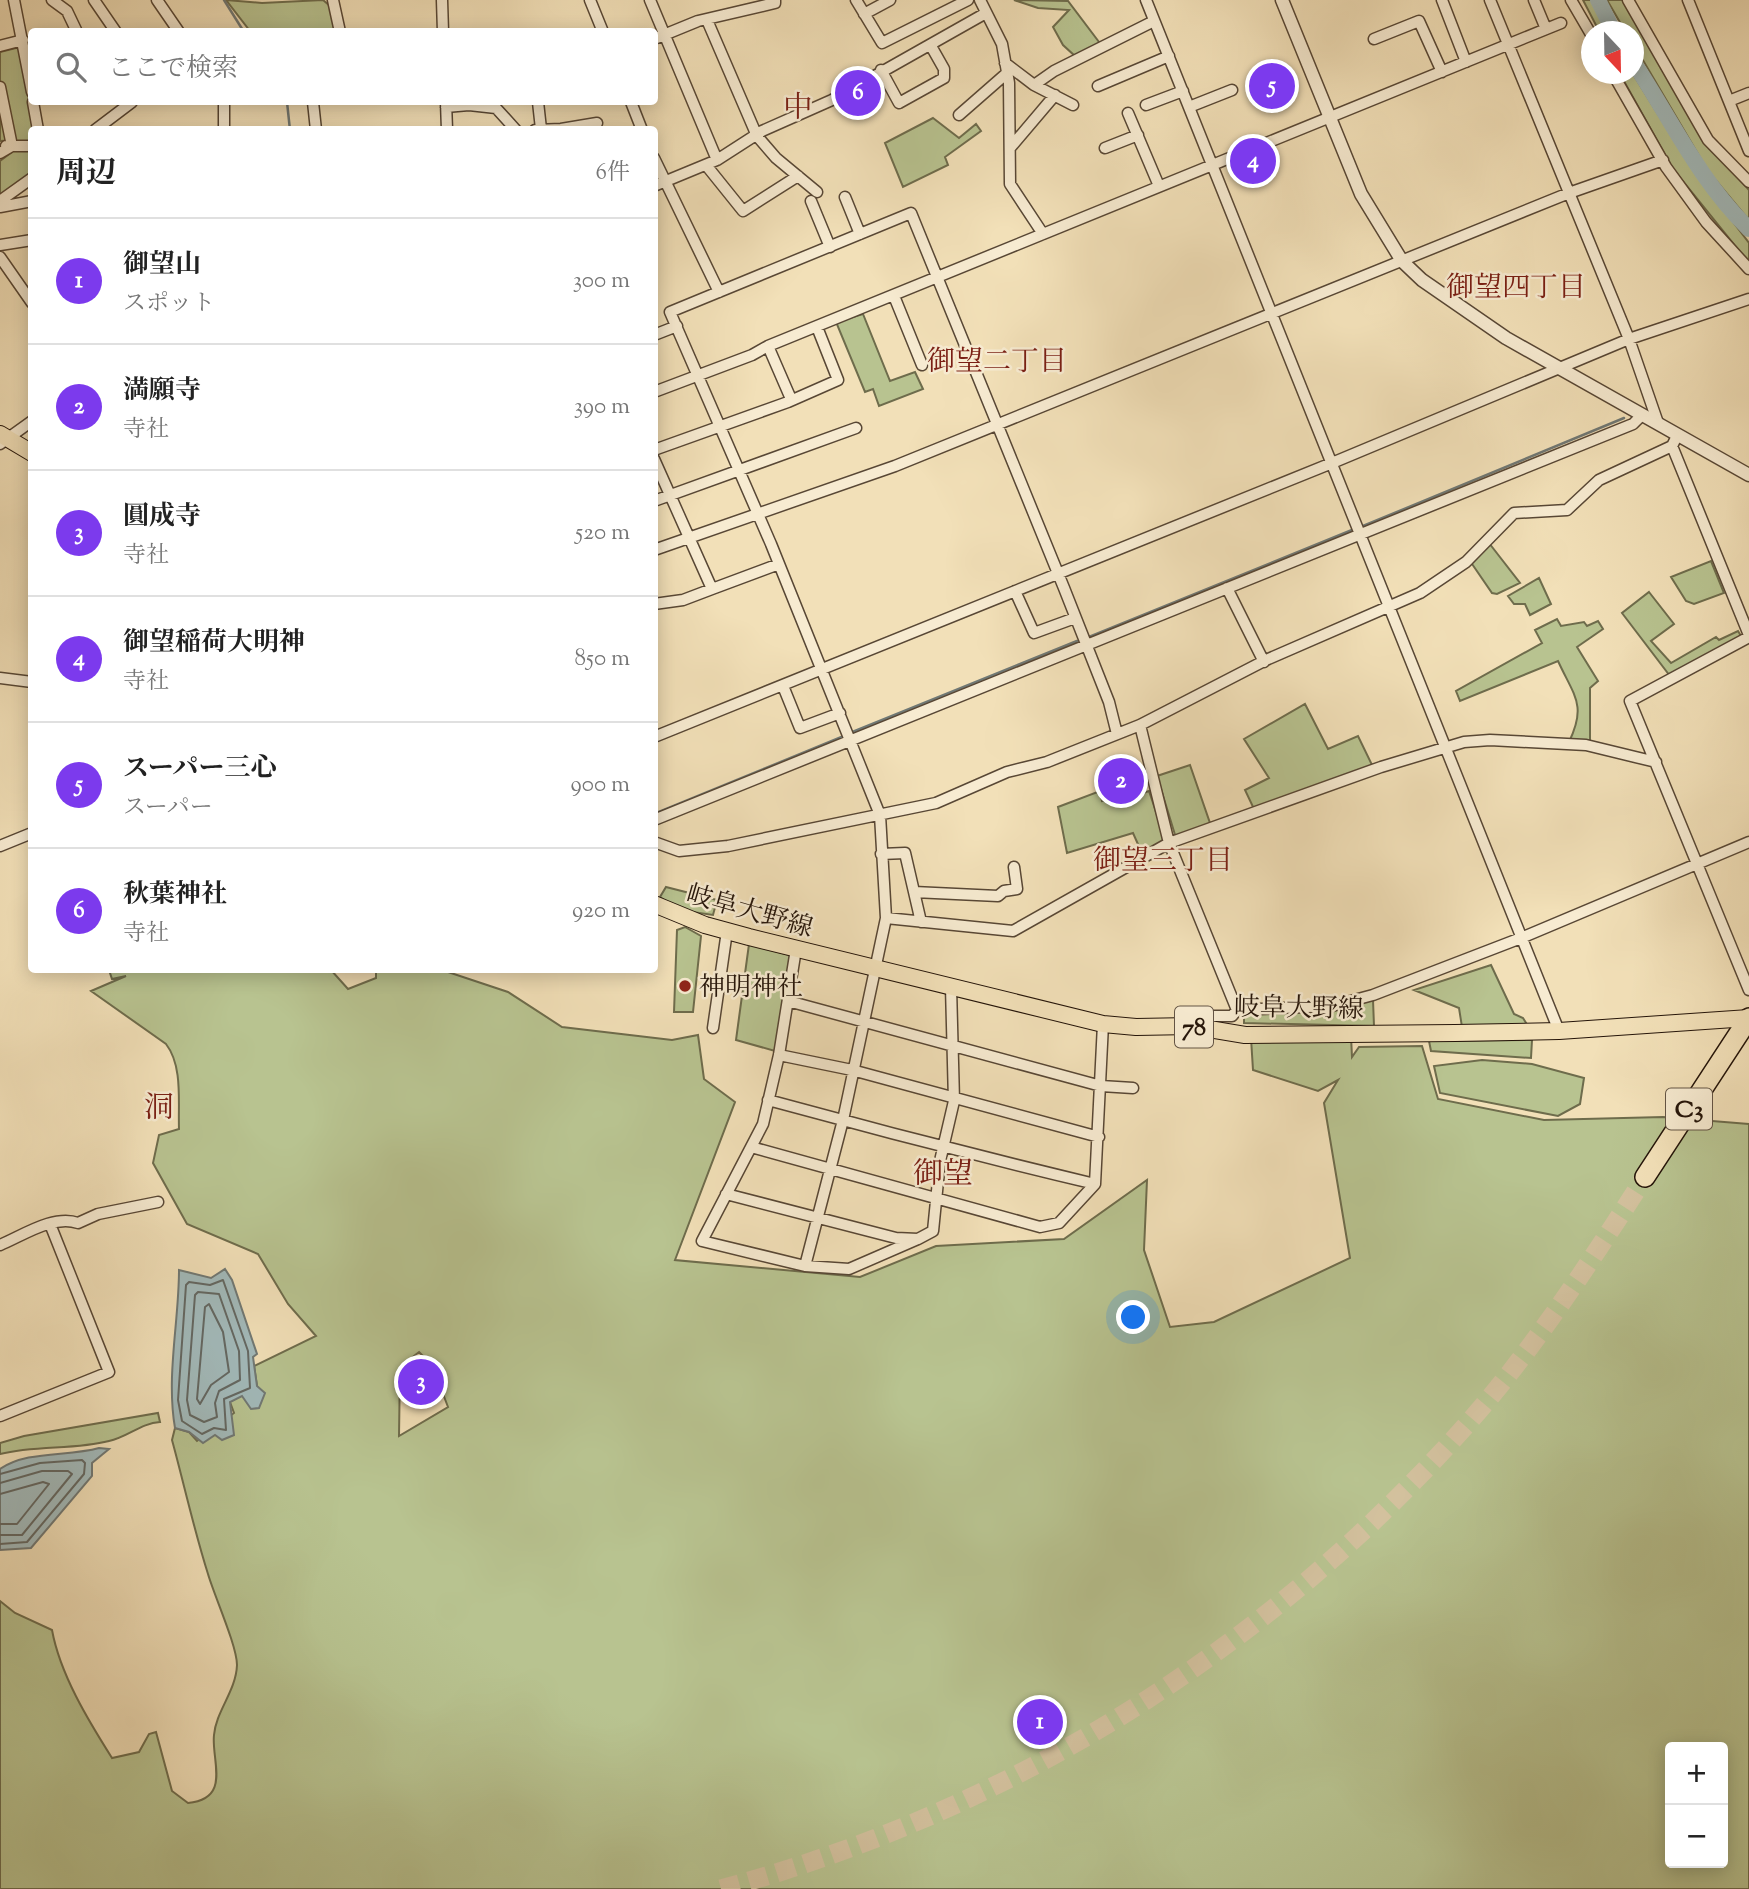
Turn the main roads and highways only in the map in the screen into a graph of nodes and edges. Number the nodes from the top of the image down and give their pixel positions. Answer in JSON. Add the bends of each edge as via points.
{"nodes":[{"id":1,"x":3,"y":439,"type":"edge"},
{"id":2,"x":28,"y":451,"type":"edge"},
{"id":3,"x":658,"y":906,"type":"edge"},
{"id":4,"x":1749,"y":1018,"type":"edge"},
{"id":5,"x":1646,"y":1177,"type":"tunnel mouth"}],
"edges":[{"from":1,"to":2,"type":"main road"},
{"from":3,"to":4,"type":"main road","name":"岐阜大野線","number":"78","via":[[796,950],[1103,1024],[1191,1026],[1245,1035],[1559,1031]]},
{"from":4,"to":5,"type":"highway","number":"C3"}]}
